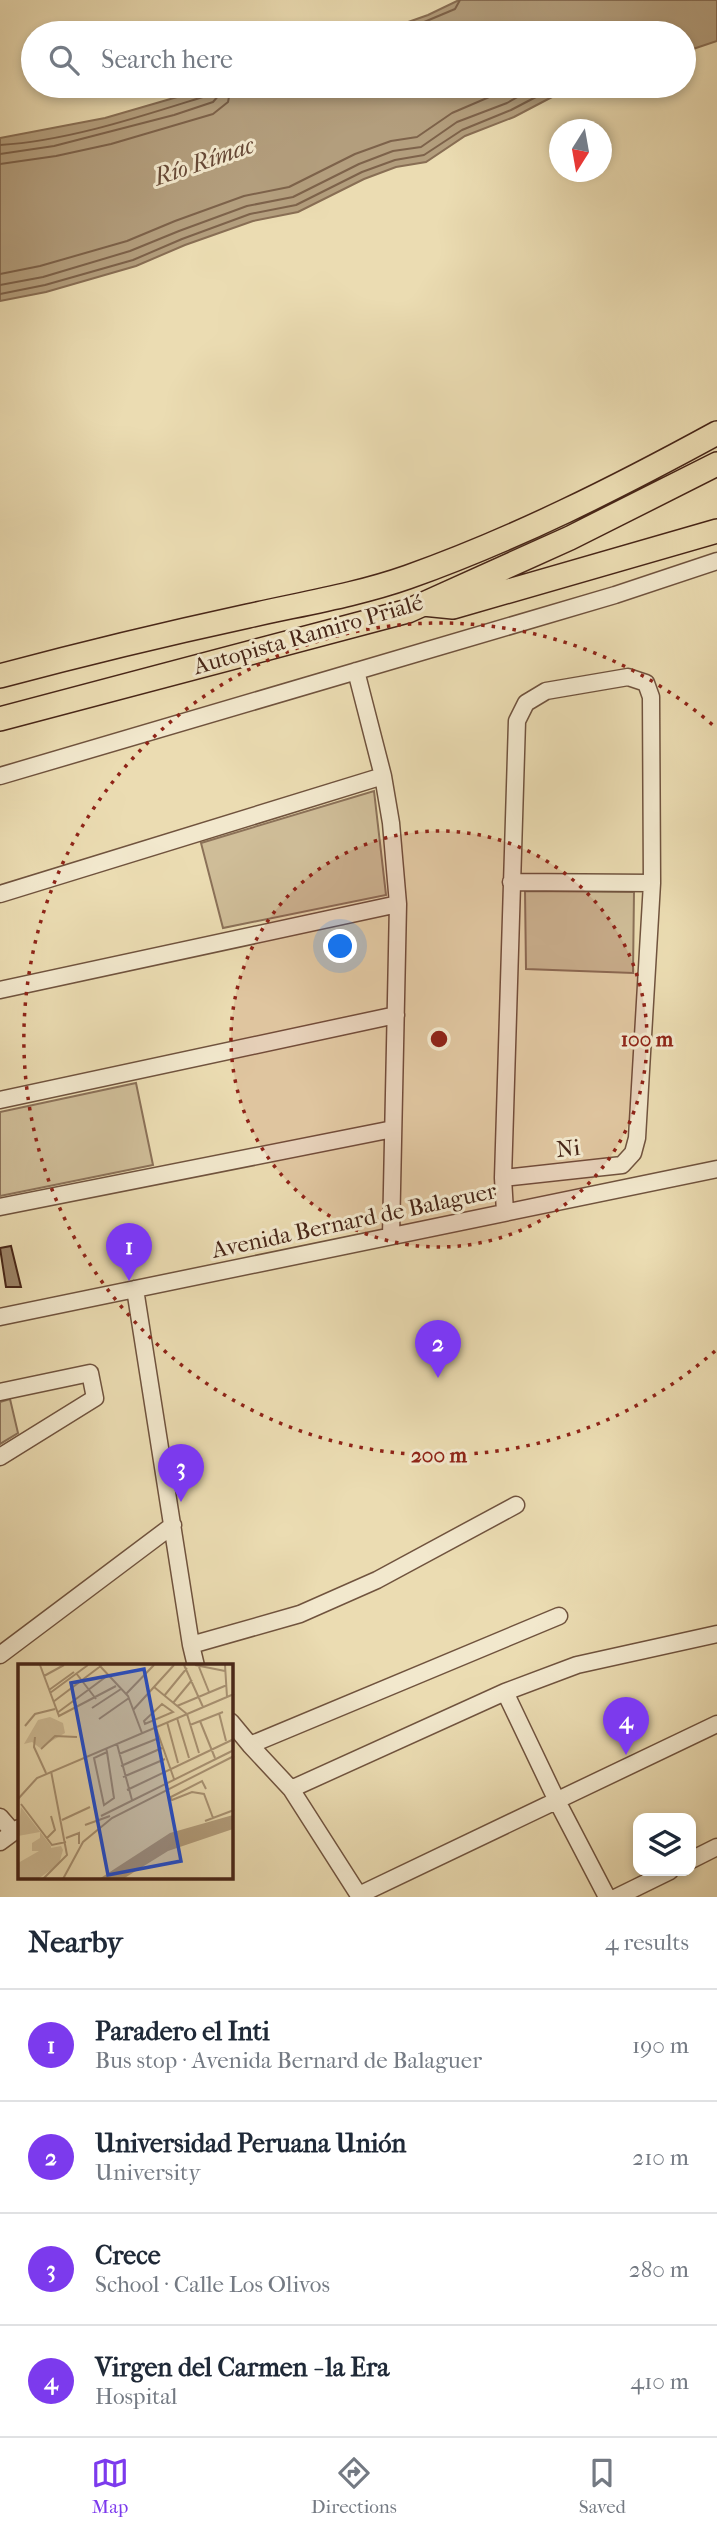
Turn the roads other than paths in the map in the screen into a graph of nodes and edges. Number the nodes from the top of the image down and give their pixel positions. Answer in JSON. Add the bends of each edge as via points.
{"nodes":[{"id":1,"x":717,"y":433,"type":"edge"},
{"id":2,"x":717,"y":464,"type":"edge"},
{"id":3,"x":717,"y":531,"type":"edge"},
{"id":4,"x":717,"y":561,"type":"edge"},
{"id":5,"x":423,"y":604,"type":"junction"},
{"id":6,"x":356,"y":671,"type":"junction"},
{"id":7,"x":0,"y":676,"type":"edge"},
{"id":8,"x":0,"y":719,"type":"edge"},
{"id":9,"x":0,"y":776,"type":"edge"},
{"id":10,"x":383,"y":776,"type":"junction"},
{"id":11,"x":511,"y":882,"type":"junction"},
{"id":12,"x":652,"y":883,"type":"junction"},
{"id":13,"x":0,"y":894,"type":"edge"},
{"id":14,"x":398,"y":904,"type":"junction"},
{"id":15,"x":0,"y":990,"type":"edge"},
{"id":16,"x":396,"y":1015,"type":"junction"},
{"id":17,"x":0,"y":1100,"type":"edge"},
{"id":18,"x":393,"y":1129,"type":"junction"},
{"id":19,"x":717,"y":1169,"type":"edge"},
{"id":20,"x":503,"y":1178,"type":"junction"},
{"id":21,"x":0,"y":1208,"type":"edge"},
{"id":22,"x":505,"y":1212,"type":"junction"},
{"id":23,"x":391,"y":1236,"type":"junction"},
{"id":24,"x":135,"y":1289,"type":"junction"},
{"id":25,"x":0,"y":1317,"type":"edge"},
{"id":26,"x":0,"y":1392,"type":"edge"},
{"id":27,"x":0,"y":1457,"type":"edge"},
{"id":28,"x":516,"y":1505,"type":"dead end"},
{"id":29,"x":173,"y":1525,"type":"junction"},
{"id":30,"x":559,"y":1616,"type":"dead end"},
{"id":31,"x":717,"y":1634,"type":"edge"},
{"id":32,"x":191,"y":1645,"type":"junction"},
{"id":33,"x":0,"y":1655,"type":"edge"},
{"id":34,"x":196,"y":1664,"type":"edge"},
{"id":35,"x":505,"y":1692,"type":"junction"},
{"id":36,"x":233,"y":1724,"type":"edge"},
{"id":37,"x":717,"y":1724,"type":"edge"},
{"id":38,"x":250,"y":1745,"type":"junction"},
{"id":39,"x":291,"y":1789,"type":"junction"},
{"id":40,"x":557,"y":1801,"type":"junction"},
{"id":41,"x":0,"y":1817,"type":"edge"},
{"id":42,"x":11,"y":1834,"type":"edge"},
{"id":43,"x":717,"y":1847,"type":"edge"},
{"id":44,"x":696,"y":1858,"type":"edge"},
{"id":45,"x":660,"y":1876,"type":"edge"},
{"id":46,"x":360,"y":1896,"type":"edge"},
{"id":47,"x":607,"y":1897,"type":"edge"},
{"id":48,"x":617,"y":1897,"type":"edge"}],
"edges":[{"from":1,"to":7,"type":"highway","name":"Autopista Ramiro Prialé","via":[[582,503],[406,578]]},
{"from":2,"to":5,"type":"highway","name":"Autopista Ramiro Prialé","via":[[570,538]]},
{"from":3,"to":5,"type":"highway","via":[[453,607]]},
{"from":4,"to":6,"type":"street"},
{"from":5,"to":8,"type":"highway","name":"Autopista Ramiro Prialé"},
{"from":6,"to":9,"type":"street"},
{"from":6,"to":10,"type":"street"},
{"from":10,"to":13,"type":"street"},
{"from":10,"to":14,"type":"street"},
{"from":11,"to":12,"type":"street"},
{"from":11,"to":12,"type":"street","via":[[517,720],[526,703],[546,691],[628,677],[646,683],[651,697]]},
{"from":11,"to":20,"type":"street"},
{"from":12,"to":20,"type":"street","name":"Ni","via":[[633,1153],[622,1165]]},
{"from":14,"to":15,"type":"street"},
{"from":14,"to":16,"type":"street"},
{"from":16,"to":17,"type":"street"},
{"from":16,"to":18,"type":"street"},
{"from":18,"to":21,"type":"street"},
{"from":18,"to":23,"type":"street"},
{"from":19,"to":22,"type":"street","name":"Avenida Bernard de Balaguer"},
{"from":20,"to":22,"type":"street"},
{"from":22,"to":23,"type":"street","name":"Avenida Bernard de Balaguer"},
{"from":23,"to":24,"type":"street","name":"Avenida Bernard de Balaguer"},
{"from":24,"to":25,"type":"street","name":"Avenida Bernard de Balaguer"},
{"from":24,"to":29,"type":"street"},
{"from":26,"to":27,"type":"street","via":[[90,1373],[95,1398]]},
{"from":28,"to":32,"type":"street","via":[[377,1580],[300,1614]]},
{"from":29,"to":32,"type":"street"},
{"from":29,"to":33,"type":"street"},
{"from":30,"to":38,"type":"street"},
{"from":31,"to":35,"type":"street","via":[[577,1665]]},
{"from":32,"to":34,"type":"street"},
{"from":35,"to":39,"type":"street"},
{"from":35,"to":40,"type":"street"},
{"from":36,"to":38,"type":"street"},
{"from":37,"to":40,"type":"street"},
{"from":38,"to":39,"type":"street"},
{"from":39,"to":46,"type":"street"},
{"from":40,"to":46,"type":"street"},
{"from":40,"to":47,"type":"street"},
{"from":41,"to":42,"type":"street"},
{"from":43,"to":44,"type":"street"},
{"from":45,"to":48,"type":"street"}]}
